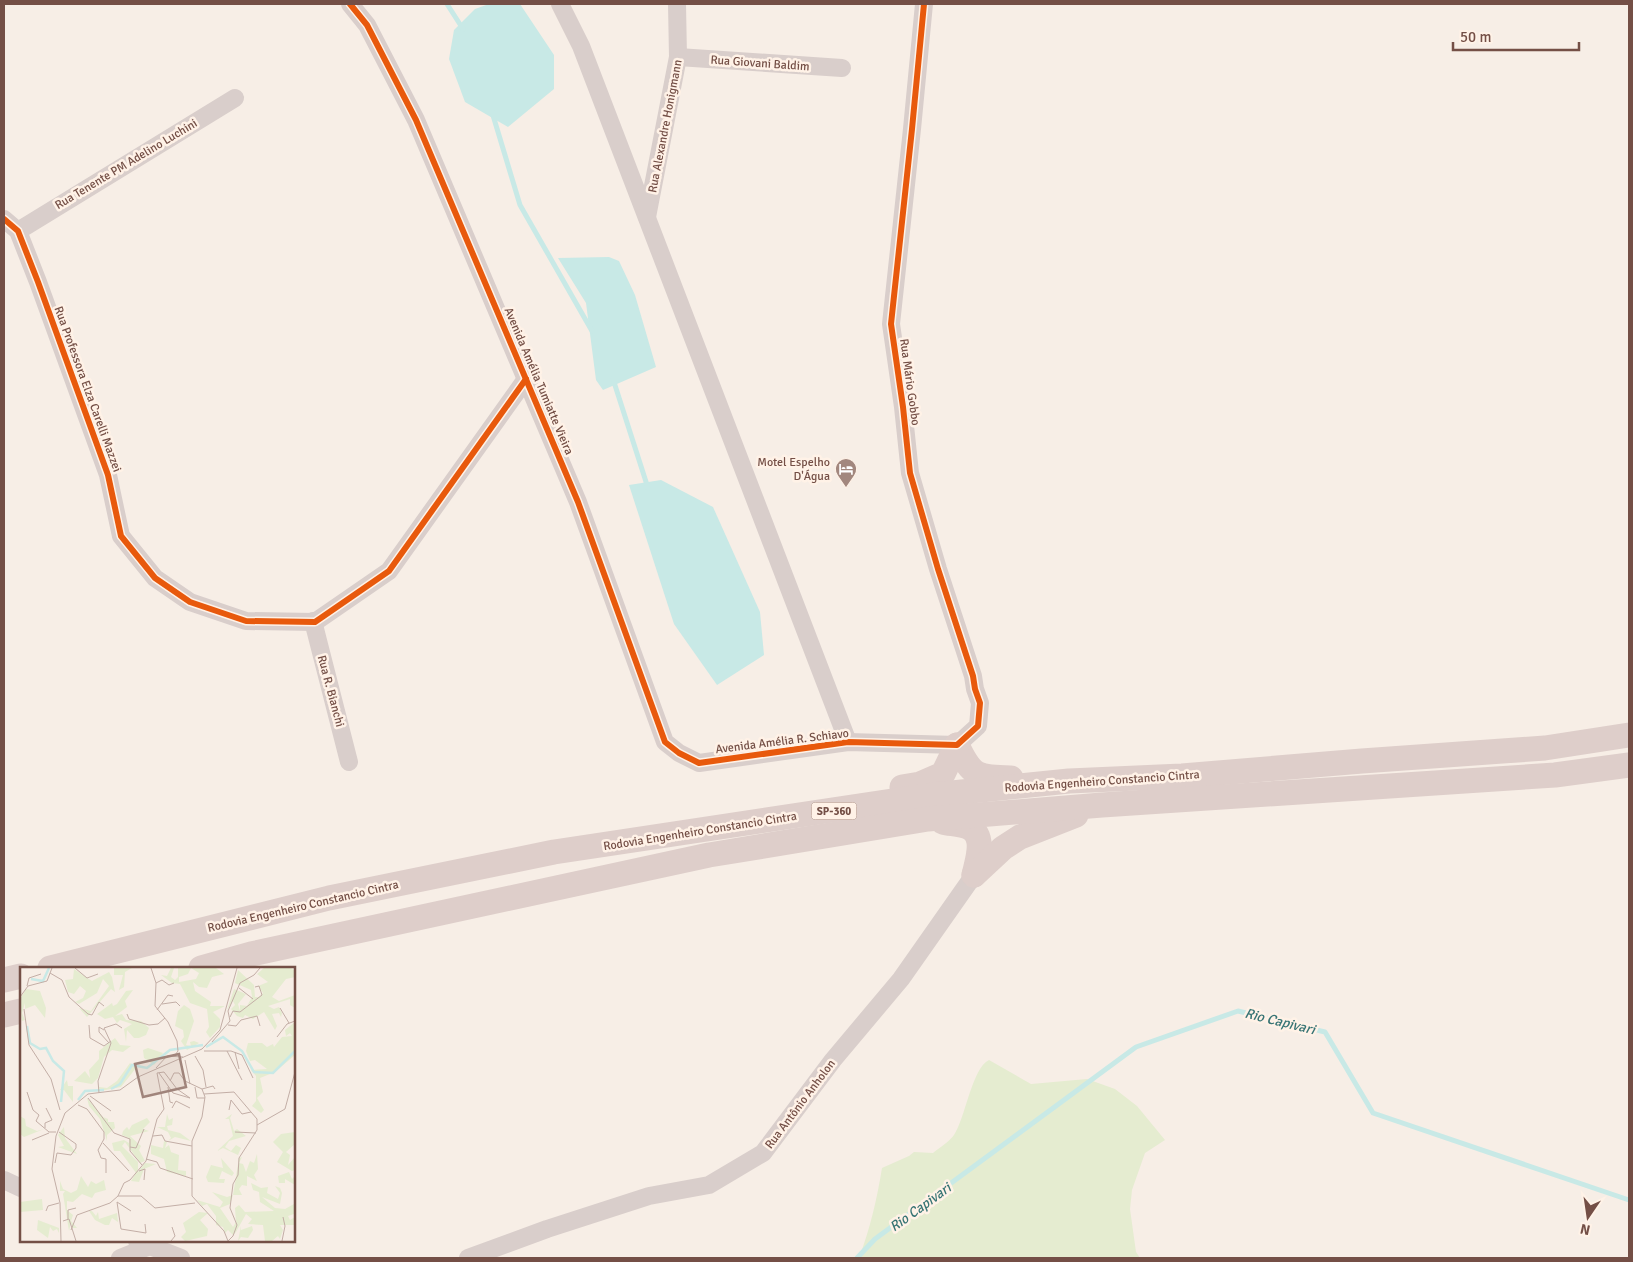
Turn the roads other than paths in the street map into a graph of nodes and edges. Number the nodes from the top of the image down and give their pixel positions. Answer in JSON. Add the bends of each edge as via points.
{"nodes":[{"id":1,"x":350,"y":4,"type":"edge"},
{"id":2,"x":560,"y":4,"type":"edge"},
{"id":3,"x":677,"y":4,"type":"edge"},
{"id":4,"x":924,"y":4,"type":"edge"},
{"id":5,"x":678,"y":57,"type":"junction"},
{"id":6,"x":842,"y":68,"type":"dead end"},
{"id":7,"x":235,"y":98,"type":"dead end"},
{"id":8,"x":647,"y":217,"type":"junction"},
{"id":9,"x":4,"y":219,"type":"edge"},
{"id":10,"x":18,"y":231,"type":"junction"},
{"id":11,"x":526,"y":379,"type":"junction"},
{"id":12,"x":313,"y":621,"type":"junction"},
{"id":13,"x":1629,"y":735,"type":"edge"},
{"id":14,"x":848,"y":742,"type":"junction"},
{"id":15,"x":957,"y":745,"type":"junction"},
{"id":16,"x":349,"y":762,"type":"dead end"},
{"id":17,"x":699,"y":763,"type":"joint"},
{"id":18,"x":1629,"y":765,"type":"edge"},
{"id":19,"x":1070,"y":781,"type":"junction"},
{"id":20,"x":1102,"y":805,"type":"junction"},
{"id":21,"x":928,"y":819,"type":"junction"},
{"id":22,"x":678,"y":835,"type":"junction"},
{"id":23,"x":974,"y":876,"type":"junction"},
{"id":24,"x":54,"y":967,"type":"edge"},
{"id":25,"x":205,"y":967,"type":"edge"},
{"id":26,"x":20,"y":976,"type":"edge"},
{"id":27,"x":4,"y":980,"type":"edge"},
{"id":28,"x":20,"y":1011,"type":"edge"},
{"id":29,"x":4,"y":1015,"type":"edge"},
{"id":30,"x":4,"y":1180,"type":"edge"},
{"id":31,"x":20,"y":1188,"type":"edge"},
{"id":32,"x":143,"y":1244,"type":"edge"},
{"id":33,"x":120,"y":1258,"type":"edge"},
{"id":34,"x":181,"y":1258,"type":"edge"},
{"id":35,"x":468,"y":1258,"type":"edge"}],
"edges":[{"from":1,"to":11,"type":"street","name":"Avenida Amélia Tumiatte Vieira","via":[[367,25],[416,120]]},
{"from":2,"to":8,"type":"street","via":[[580,46]]},
{"from":3,"to":5,"type":"street","name":"Rua Alexandre Honigmann"},
{"from":4,"to":15,"type":"street","name":"Rua Mário Gobbo","via":[[891,324],[910,473],[980,703],[978,726]]},
{"from":5,"to":6,"type":"street","name":"Rua Giovani Baldim"},
{"from":5,"to":8,"type":"street","name":"Rua Alexandre Honigmann"},
{"from":7,"to":10,"type":"street","name":"Rua Tenente PM Adelino Luchini"},
{"from":8,"to":14,"type":"street"},
{"from":9,"to":10,"type":"street","name":"Rua Professora Elza Carelli Mazzei"},
{"from":10,"to":12,"type":"street","name":"Rua Professora Elza Carelli Mazzei","via":[[108,475],[120,536],[155,578],[190,602],[246,621]]},
{"from":11,"to":12,"type":"street","name":"Rua Professora Elza Carelli Mazzei","via":[[389,571]]},
{"from":11,"to":17,"type":"street","name":"Avenida Amélia Tumiatte Vieira","via":[[578,502],[665,742]]},
{"from":12,"to":16,"type":"street","name":"Rua R. Bianchi"},
{"from":13,"to":19,"type":"highway","name":"Rodovia Engenheiro Constancio Cintra","number":"SP-360","via":[[1545,748],[1182,776]]},
{"from":14,"to":15,"type":"street","name":"Avenida Amélia R. Schiavo"},
{"from":14,"to":17,"type":"street","name":"Avenida Amélia R. Schiavo"},
{"from":15,"to":19,"type":"highway","via":[[967,766],[983,777]]},
{"from":15,"to":22,"type":"highway","via":[[943,774],[920,784],[846,792]]},
{"from":18,"to":20,"type":"highway","name":"Rodovia Engenheiro Constancio Cintra","number":"SP-360","via":[[1556,775]]},
{"from":19,"to":22,"type":"highway","name":"Rodovia Engenheiro Constancio Cintra","number":"SP-360","via":[[932,796]]},
{"from":20,"to":21,"type":"highway","name":"Rodovia Engenheiro Constancio Cintra","number":"SP-360"},
{"from":20,"to":23,"type":"highway","via":[[1020,837],[1003,848]]},
{"from":21,"to":23,"type":"highway","via":[[969,827],[978,836],[980,845]]},
{"from":21,"to":25,"type":"highway","name":"Rodovia Engenheiro Constancio Cintra","number":"SP-360","via":[[709,855],[251,954]]},
{"from":22,"to":24,"type":"highway","name":"Rodovia Engenheiro Constancio Cintra","number":"SP-360","via":[[554,852],[328,898]]},
{"from":23,"to":35,"type":"street","name":"Rua Antônio Anholon","via":[[901,979],[832,1060],[763,1154],[709,1185],[649,1196]]},
{"from":26,"to":27,"type":"highway"},
{"from":28,"to":29,"type":"highway"},
{"from":30,"to":31,"type":"street"},
{"from":32,"to":33,"type":"street"},
{"from":32,"to":34,"type":"street"}]}
